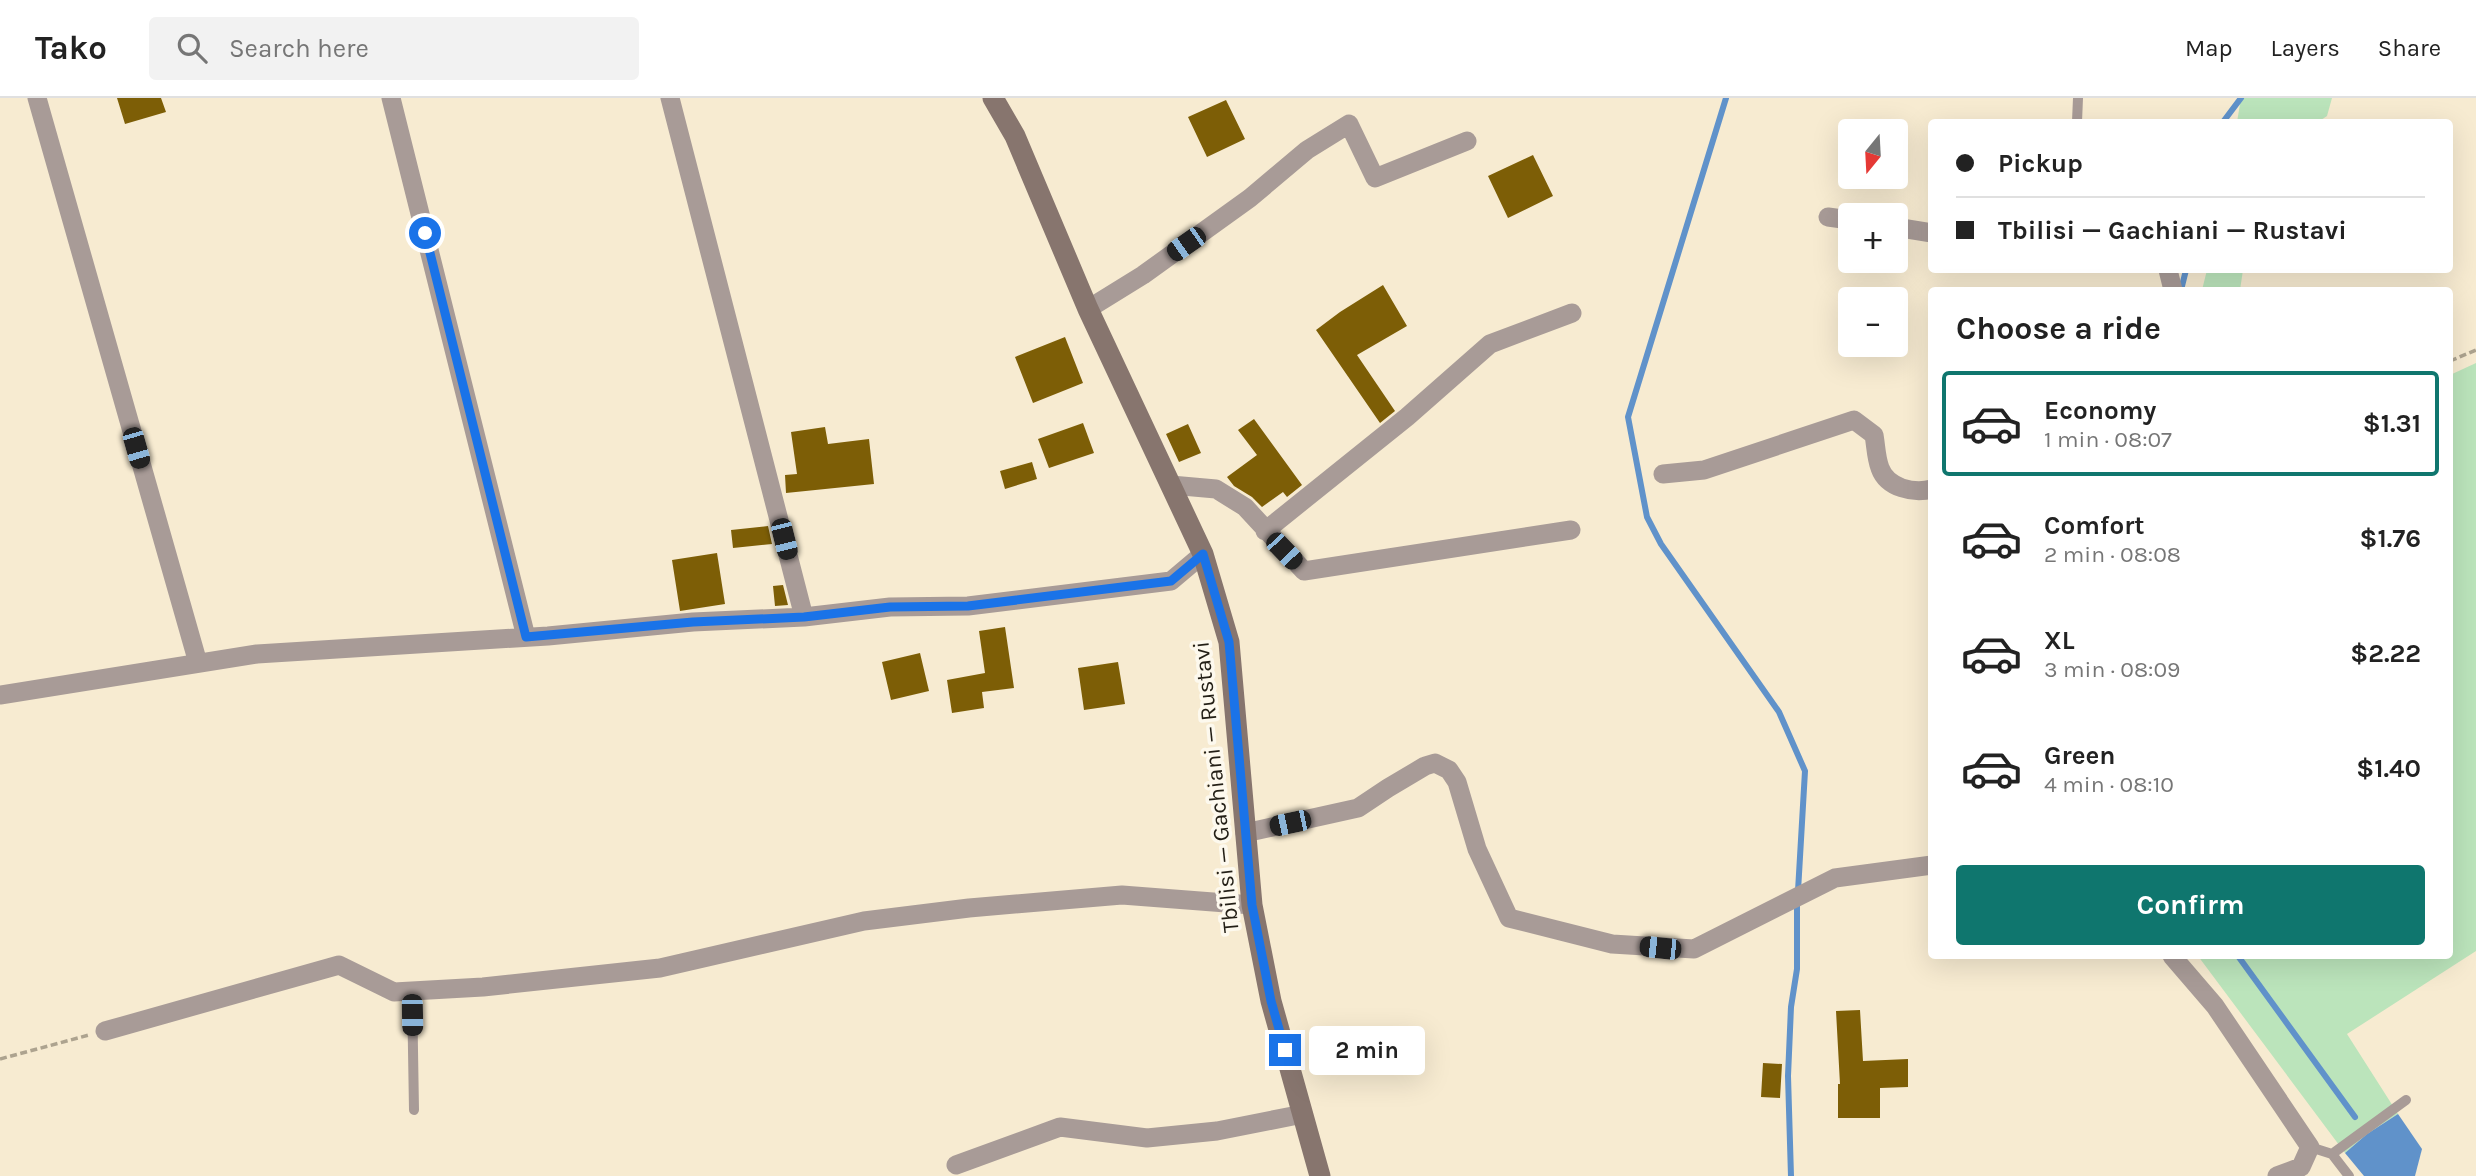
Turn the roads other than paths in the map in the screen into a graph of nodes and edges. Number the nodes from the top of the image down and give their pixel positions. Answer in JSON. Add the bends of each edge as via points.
{"nodes":[{"id":1,"x":37,"y":98,"type":"edge"},
{"id":2,"x":391,"y":98,"type":"edge"},
{"id":3,"x":670,"y":98,"type":"edge"},
{"id":4,"x":993,"y":98,"type":"edge"},
{"id":5,"x":2078,"y":98,"type":"edge"},
{"id":6,"x":2077,"y":119,"type":"edge"},
{"id":7,"x":1467,"y":141,"type":"dead end"},
{"id":8,"x":1828,"y":217,"type":"dead end"},
{"id":9,"x":1838,"y":218,"type":"edge"},
{"id":10,"x":1908,"y":229,"type":"edge"},
{"id":11,"x":1928,"y":232,"type":"edge"},
{"id":12,"x":1088,"y":309,"type":"junction"},
{"id":13,"x":1572,"y":313,"type":"dead end"},
{"id":14,"x":1663,"y":474,"type":"dead end"},
{"id":15,"x":1171,"y":485,"type":"junction"},
{"id":16,"x":1928,"y":490,"type":"edge"},
{"id":17,"x":1571,"y":530,"type":"dead end"},
{"id":18,"x":1265,"y":531,"type":"junction"},
{"id":19,"x":1203,"y":554,"type":"junction"},
{"id":20,"x":804,"y":617,"type":"junction"},
{"id":21,"x":526,"y":637,"type":"junction"},
{"id":22,"x":198,"y":663,"type":"junction"},
{"id":23,"x":0,"y":695,"type":"edge"},
{"id":24,"x":1245,"y":833,"type":"junction"},
{"id":25,"x":1928,"y":866,"type":"edge"},
{"id":26,"x":1252,"y":905,"type":"junction"},
{"id":27,"x":2175,"y":959,"type":"edge"},
{"id":28,"x":412,"y":991,"type":"junction"},
{"id":29,"x":105,"y":1031,"type":"road end"},
{"id":30,"x":2406,"y":1100,"type":"dead end"},
{"id":31,"x":414,"y":1110,"type":"dead end"},
{"id":32,"x":1303,"y":1114,"type":"junction"},
{"id":33,"x":2310,"y":1147,"type":"junction"},
{"id":34,"x":2332,"y":1154,"type":"junction"},
{"id":35,"x":956,"y":1165,"type":"dead end"},
{"id":36,"x":1320,"y":1176,"type":"edge"},
{"id":37,"x":2277,"y":1176,"type":"edge"},
{"id":38,"x":2349,"y":1176,"type":"edge"}],
"edges":[{"from":1,"to":22,"type":"street"},
{"from":2,"to":21,"type":"street"},
{"from":3,"to":20,"type":"street"},
{"from":4,"to":12,"type":"main road","name":"Tbilisi — Gachiani — Rustavi","via":[[1014,136]]},
{"from":5,"to":6,"type":"lane"},
{"from":7,"to":12,"type":"street","via":[[1375,178],[1349,124],[1307,150],[1250,198],[1154,267]]},
{"from":8,"to":9,"type":"street"},
{"from":10,"to":11,"type":"street"},
{"from":12,"to":15,"type":"main road","name":"Tbilisi — Gachiani — Rustavi"},
{"from":13,"to":18,"type":"street","via":[[1490,344]]},
{"from":14,"to":16,"type":"street","via":[[1704,470],[1854,420],[1874,435],[1880,471],[1897,488]]},
{"from":15,"to":18,"type":"street","via":[[1216,489],[1245,507]]},
{"from":15,"to":19,"type":"main road","name":"Tbilisi — Gachiani — Rustavi"},
{"from":17,"to":18,"type":"street","via":[[1304,570]]},
{"from":19,"to":20,"type":"street","via":[[1171,581],[968,606],[890,607]]},
{"from":19,"to":24,"type":"main road","name":"Tbilisi — Gachiani — Rustavi","via":[[1229,642]]},
{"from":20,"to":21,"type":"street"},
{"from":21,"to":22,"type":"street","via":[[257,654]]},
{"from":22,"to":23,"type":"street"},
{"from":24,"to":25,"type":"street","via":[[1358,808],[1435,763],[1457,782],[1477,849],[1510,918],[1612,944],[1660,948],[1694,949],[1835,878]]},
{"from":24,"to":26,"type":"main road","name":"Tbilisi — Gachiani — Rustavi"},
{"from":26,"to":28,"type":"street","via":[[1122,895],[970,908],[864,921],[660,968]]},
{"from":26,"to":32,"type":"main road","name":"Tbilisi — Gachiani — Rustavi","via":[[1271,1001]]},
{"from":27,"to":33,"type":"street","via":[[2216,1006]]},
{"from":28,"to":29,"type":"street","via":[[394,992],[339,965]]},
{"from":28,"to":31,"type":"lane"},
{"from":30,"to":34,"type":"lane"},
{"from":32,"to":35,"type":"street","via":[[1217,1131],[1147,1138],[1060,1127]]},
{"from":32,"to":36,"type":"main road","name":"Tbilisi — Gachiani — Rustavi"},
{"from":33,"to":34,"type":"lane"},
{"from":33,"to":37,"type":"street","via":[[2301,1167]]},
{"from":34,"to":38,"type":"lane"}]}
